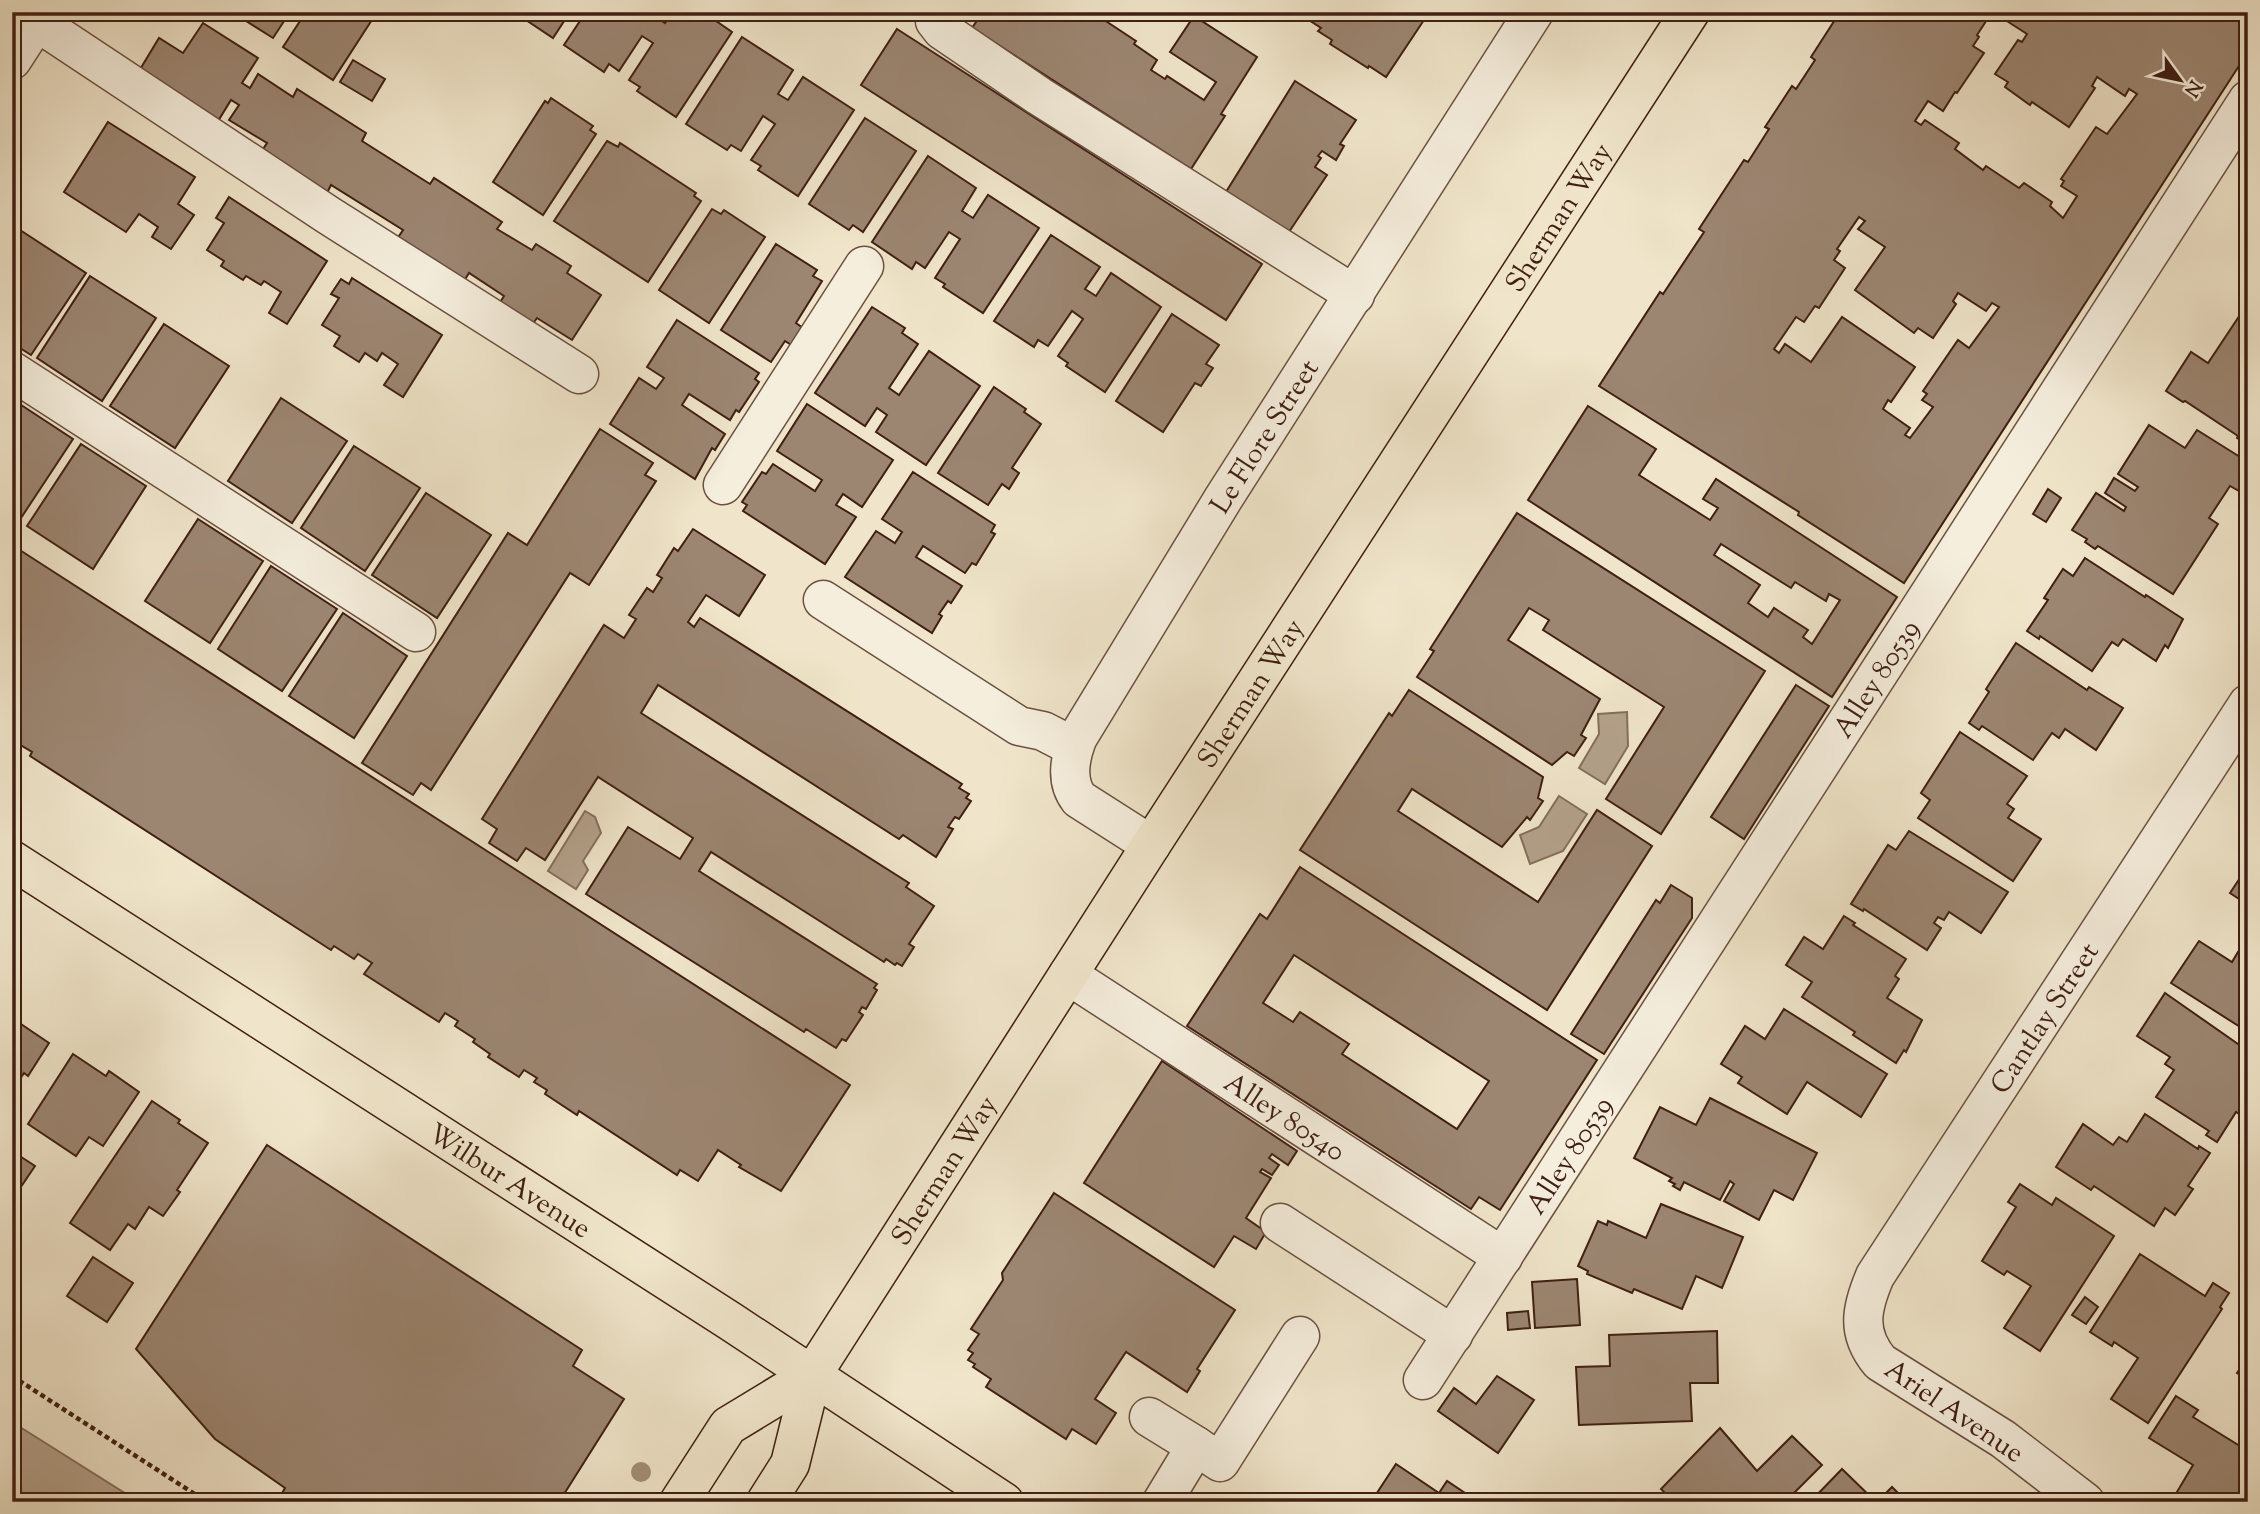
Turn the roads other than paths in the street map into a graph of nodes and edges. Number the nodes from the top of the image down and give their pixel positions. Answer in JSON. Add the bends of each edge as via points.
{"nodes":[{"id":1,"x":941,"y":12,"type":"edge"},
{"id":2,"x":1690,"y":12,"type":"edge"},
{"id":3,"x":40,"y":17,"type":"edge"},
{"id":4,"x":1523,"y":17,"type":"edge"},
{"id":5,"x":12,"y":60,"type":"edge"},
{"id":6,"x":2248,"y":100,"type":"edge"},
{"id":7,"x":864,"y":267,"type":"dead end"},
{"id":8,"x":1355,"y":295,"type":"junction"},
{"id":9,"x":12,"y":372,"type":"edge"},
{"id":10,"x":579,"y":374,"type":"dead end"},
{"id":11,"x":723,"y":485,"type":"dead end"},
{"id":12,"x":824,"y":600,"type":"dead end"},
{"id":13,"x":416,"y":632,"type":"dead end"},
{"id":14,"x":2248,"y":704,"type":"edge"},
{"id":15,"x":1074,"y":747,"type":"junction"},
{"id":16,"x":1151,"y":845,"type":"junction"},
{"id":17,"x":12,"y":860,"type":"edge"},
{"id":18,"x":1068,"y":975,"type":"junction"},
{"id":19,"x":1280,"y":1223,"type":"dead end"},
{"id":20,"x":1503,"y":1257,"type":"junction"},
{"id":21,"x":1453,"y":1335,"type":"junction"},
{"id":22,"x":1300,"y":1336,"type":"dead end"},
{"id":23,"x":1865,"y":1338,"type":"joint"},
{"id":24,"x":812,"y":1375,"type":"junction"},
{"id":25,"x":1423,"y":1380,"type":"dead end"},
{"id":26,"x":1149,"y":1417,"type":"dead end"},
{"id":27,"x":1196,"y":1446,"type":"junction"},
{"id":28,"x":679,"y":1502,"type":"edge"},
{"id":29,"x":766,"y":1502,"type":"edge"},
{"id":30,"x":1004,"y":1502,"type":"edge"},
{"id":31,"x":1162,"y":1502,"type":"edge"},
{"id":32,"x":2085,"y":1502,"type":"edge"}],
"edges":[{"from":1,"to":8,"type":"street","via":[[935,21],[953,38]]},
{"from":2,"to":16,"type":"main road","name":"Sherman Way"},
{"from":3,"to":5,"type":"street"},
{"from":3,"to":10,"type":"street","via":[[328,215]]},
{"from":4,"to":8,"type":"street","name":"Le Flore Street"},
{"from":6,"to":20,"type":"street","name":"Alley 80539"},
{"from":7,"to":11,"type":"street"},
{"from":8,"to":15,"type":"street","name":"Le Flore Street","via":[[1223,499]]},
{"from":9,"to":13,"type":"street"},
{"from":12,"to":15,"type":"street","via":[[1019,726],[1043,731]]},
{"from":14,"to":23,"type":"street","name":"Cantlay Street","via":[[1875,1276],[1864,1311]]},
{"from":15,"to":16,"type":"street","name":"Le Flore Street","via":[[1070,780],[1079,799]]},
{"from":16,"to":18,"type":"main road","name":"Sherman Way"},
{"from":17,"to":24,"type":"main road","name":"Wilbur Avenue"},
{"from":18,"to":20,"type":"street","name":"Alley 80540"},
{"from":18,"to":24,"type":"main road","name":"Sherman Way"},
{"from":19,"to":21,"type":"street"},
{"from":20,"to":21,"type":"street","name":"Alley 80539"},
{"from":21,"to":25,"type":"street","name":"Alley 80539"},
{"from":22,"to":27,"type":"street","via":[[1220,1462]]},
{"from":23,"to":32,"type":"street","name":"Ariel Avenue","via":[[1880,1362],[2003,1439]]},
{"from":24,"to":28,"type":"main road","name":"Sherman Way","via":[[728,1426]]},
{"from":24,"to":29,"type":"main road","name":"Sherman Way","via":[[790,1464]]},
{"from":24,"to":30,"type":"main road","name":"Wilbur Avenue"},
{"from":26,"to":27,"type":"street"},
{"from":27,"to":31,"type":"street"}]}
